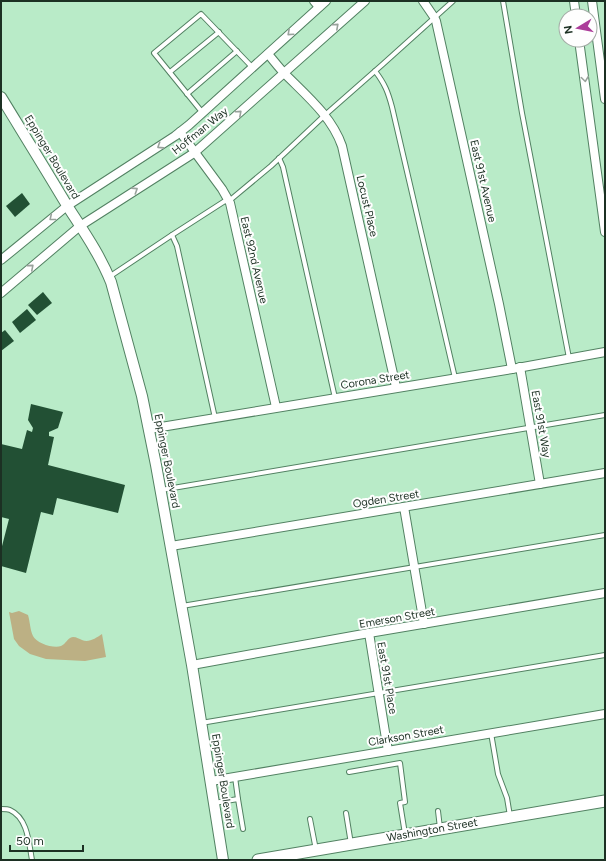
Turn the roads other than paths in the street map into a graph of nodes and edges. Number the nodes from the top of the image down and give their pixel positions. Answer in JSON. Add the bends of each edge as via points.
{"nodes":[{"id":1,"x":326,"y":1,"type":"edge"},
{"id":2,"x":365,"y":1,"type":"edge"},
{"id":3,"x":423,"y":1,"type":"edge"},
{"id":4,"x":453,"y":1,"type":"edge"},
{"id":5,"x":503,"y":1,"type":"edge"},
{"id":6,"x":592,"y":1,"type":"edge"},
{"id":7,"x":317,"y":4,"type":"edge"},
{"id":8,"x":434,"y":17,"type":"junction"},
{"id":9,"x":219,"y":32,"type":"junction"},
{"id":10,"x":580,"y":48,"type":"edge"},
{"id":11,"x":237,"y":51,"type":"junction"},
{"id":12,"x":268,"y":54,"type":"junction"},
{"id":13,"x":252,"y":67,"type":"junction"},
{"id":14,"x":375,"y":71,"type":"junction"},
{"id":15,"x":170,"y":72,"type":"junction"},
{"id":16,"x":284,"y":73,"type":"junction"},
{"id":17,"x":187,"y":94,"type":"junction"},
{"id":18,"x":605,"y":99,"type":"edge"},
{"id":19,"x":2,"y":102,"type":"edge"},
{"id":20,"x":202,"y":112,"type":"junction"},
{"id":21,"x":325,"y":115,"type":"junction"},
{"id":22,"x":180,"y":132,"type":"junction"},
{"id":23,"x":194,"y":153,"type":"junction"},
{"id":24,"x":279,"y":158,"type":"junction"},
{"id":25,"x":228,"y":200,"type":"junction"},
{"id":26,"x":67,"y":206,"type":"junction"},
{"id":27,"x":80,"y":226,"type":"junction"},
{"id":28,"x":605,"y":232,"type":"edge"},
{"id":29,"x":172,"y":235,"type":"junction"},
{"id":30,"x":1,"y":260,"type":"edge"},
{"id":31,"x":109,"y":277,"type":"junction"},
{"id":32,"x":1,"y":293,"type":"edge"},
{"id":33,"x":605,"y":352,"type":"edge"},
{"id":34,"x":569,"y":359,"type":"junction"},
{"id":35,"x":516,"y":368,"type":"junction"},
{"id":36,"x":455,"y":378,"type":"junction"},
{"id":37,"x":396,"y":387,"type":"junction"},
{"id":38,"x":335,"y":398,"type":"junction"},
{"id":39,"x":276,"y":407,"type":"junction"},
{"id":40,"x":605,"y":415,"type":"edge"},
{"id":41,"x":215,"y":418,"type":"junction"},
{"id":42,"x":530,"y":427,"type":"junction"},
{"id":43,"x":149,"y":429,"type":"junction"},
{"id":44,"x":605,"y":473,"type":"edge"},
{"id":45,"x":540,"y":484,"type":"junction"},
{"id":46,"x":161,"y":490,"type":"junction"},
{"id":47,"x":404,"y":507,"type":"junction"},
{"id":48,"x":605,"y":535,"type":"edge"},
{"id":49,"x":171,"y":546,"type":"junction"},
{"id":50,"x":414,"y":567,"type":"junction"},
{"id":51,"x":605,"y":593,"type":"edge"},
{"id":52,"x":182,"y":606,"type":"junction"},
{"id":53,"x":424,"y":624,"type":"junction"},
{"id":54,"x":369,"y":633,"type":"junction"},
{"id":55,"x":605,"y":655,"type":"edge"},
{"id":56,"x":192,"y":665,"type":"junction"},
{"id":57,"x":379,"y":693,"type":"junction"},
{"id":58,"x":605,"y":714,"type":"edge"},
{"id":59,"x":201,"y":723,"type":"junction"},
{"id":60,"x":491,"y":733,"type":"junction"},
{"id":61,"x":388,"y":751,"type":"junction"},
{"id":62,"x":349,"y":772,"type":"dead end"},
{"id":63,"x":235,"y":777,"type":"junction"},
{"id":64,"x":210,"y":781,"type":"junction"},
{"id":65,"x":238,"y":799,"type":"junction"},
{"id":66,"x":605,"y":801,"type":"edge"},
{"id":67,"x":214,"y":804,"type":"junction"},
{"id":68,"x":1,"y":809,"type":"edge"},
{"id":69,"x":438,"y":811,"type":"dead end"},
{"id":70,"x":346,"y":813,"type":"dead end"},
{"id":71,"x":510,"y":817,"type":"junction"},
{"id":72,"x":310,"y":819,"type":"dead end"},
{"id":73,"x":243,"y":829,"type":"dead end"},
{"id":74,"x":440,"y":829,"type":"junction"},
{"id":75,"x":405,"y":835,"type":"junction"},
{"id":76,"x":352,"y":844,"type":"junction"},
{"id":77,"x":316,"y":850,"type":"junction"},
{"id":78,"x":32,"y":860,"type":"edge"},
{"id":79,"x":223,"y":860,"type":"edge"},
{"id":80,"x":258,"y":860,"type":"edge"}],
"edges":[{"from":1,"to":7,"type":"street","name":"Hoffman Way"},
{"from":16,"to":2,"type":"street","name":"Hoffman Way","one_way":true},
{"from":3,"to":8,"type":"street","name":"East 91st Avenue"},
{"from":4,"to":8,"type":"lane"},
{"from":5,"to":34,"type":"lane"},
{"from":6,"to":18,"type":"street"},
{"from":7,"to":12,"type":"street","name":"Hoffman Way","one_way":true},
{"from":8,"to":14,"type":"lane"},
{"from":8,"to":35,"type":"street","name":"East 91st Avenue"},
{"from":9,"to":11,"type":"lane"},
{"from":9,"to":15,"type":"lane"},
{"from":9,"to":15,"type":"lane","via":[[202,14],[154,53]]},
{"from":10,"to":28,"type":"street","one_way":true},
{"from":11,"to":13,"type":"lane"},
{"from":11,"to":17,"type":"lane"},
{"from":12,"to":13,"type":"street","name":"Hoffman Way"},
{"from":12,"to":16,"type":"street","name":"Locust Place"},
{"from":13,"to":20,"type":"street","name":"Hoffman Way"},
{"from":14,"to":21,"type":"lane"},
{"from":14,"to":36,"type":"lane","via":[[383,81],[392,107]]},
{"from":15,"to":17,"type":"lane"},
{"from":16,"to":21,"type":"street","name":"Locust Place"},
{"from":23,"to":16,"type":"street","name":"Hoffman Way","one_way":true},
{"from":17,"to":20,"type":"lane"},
{"from":19,"to":26,"type":"street","name":"Eppinger Boulevard"},
{"from":20,"to":22,"type":"street","name":"Hoffman Way"},
{"from":21,"to":24,"type":"lane"},
{"from":21,"to":37,"type":"street","name":"Locust Place","via":[[342,146]]},
{"from":22,"to":23,"type":"street","name":"East 92nd Avenue"},
{"from":22,"to":26,"type":"street","name":"Hoffman Way","one_way":true},
{"from":23,"to":25,"type":"street","name":"East 92nd Avenue"},
{"from":27,"to":23,"type":"street","name":"Hoffman Way","one_way":true},
{"from":24,"to":25,"type":"lane"},
{"from":24,"to":38,"type":"lane"},
{"from":25,"to":29,"type":"lane"},
{"from":25,"to":39,"type":"street","name":"East 92nd Avenue"},
{"from":26,"to":27,"type":"street","name":"Eppinger Boulevard"},
{"from":26,"to":30,"type":"street","name":"Hoffman Way","one_way":true},
{"from":27,"to":31,"type":"street","name":"Eppinger Boulevard"},
{"from":32,"to":27,"type":"street","name":"Hoffman Way","one_way":true},
{"from":29,"to":31,"type":"lane"},
{"from":29,"to":41,"type":"lane","via":[[177,246]]},
{"from":31,"to":43,"type":"street","name":"Eppinger Boulevard"},
{"from":33,"to":34,"type":"street","name":"Corona Street"},
{"from":34,"to":35,"type":"street","name":"Corona Street"},
{"from":35,"to":36,"type":"street","name":"Corona Street"},
{"from":35,"to":42,"type":"street","name":"East 91st Way"},
{"from":36,"to":37,"type":"street","name":"Corona Street"},
{"from":37,"to":38,"type":"street","name":"Corona Street"},
{"from":38,"to":39,"type":"street","name":"Corona Street"},
{"from":39,"to":41,"type":"street","name":"Corona Street"},
{"from":40,"to":42,"type":"lane"},
{"from":41,"to":43,"type":"street","name":"Corona Street"},
{"from":42,"to":45,"type":"street","name":"East 91st Way"},
{"from":42,"to":46,"type":"lane"},
{"from":43,"to":46,"type":"street","name":"Eppinger Boulevard"},
{"from":44,"to":45,"type":"street","name":"Ogden Street"},
{"from":45,"to":47,"type":"street","name":"Ogden Street"},
{"from":46,"to":49,"type":"street","name":"Eppinger Boulevard"},
{"from":47,"to":49,"type":"street","name":"Ogden Street"},
{"from":47,"to":50,"type":"street"},
{"from":48,"to":50,"type":"lane"},
{"from":49,"to":52,"type":"street","name":"Eppinger Boulevard"},
{"from":50,"to":52,"type":"lane"},
{"from":50,"to":53,"type":"street"},
{"from":51,"to":53,"type":"street","name":"Emerson Street"},
{"from":52,"to":56,"type":"street","name":"Eppinger Boulevard"},
{"from":53,"to":54,"type":"street","name":"Emerson Street"},
{"from":54,"to":56,"type":"street","name":"Emerson Street"},
{"from":54,"to":57,"type":"street","name":"East 91st Place"},
{"from":55,"to":57,"type":"lane"},
{"from":56,"to":59,"type":"street","name":"Eppinger Boulevard"},
{"from":57,"to":59,"type":"lane"},
{"from":57,"to":61,"type":"street","name":"East 91st Place"},
{"from":58,"to":60,"type":"street","name":"Clarkson Street"},
{"from":59,"to":64,"type":"street","name":"Eppinger Boulevard"},
{"from":60,"to":61,"type":"street","name":"Clarkson Street"},
{"from":60,"to":71,"type":"lane","via":[[498,774],[507,798]]},
{"from":61,"to":63,"type":"street","name":"Clarkson Street"},
{"from":62,"to":75,"type":"lane","via":[[400,763],[405,802],[400,803]]},
{"from":63,"to":64,"type":"street","name":"Clarkson Street"},
{"from":63,"to":65,"type":"lane"},
{"from":64,"to":67,"type":"street","name":"Eppinger Boulevard"},
{"from":65,"to":67,"type":"lane"},
{"from":65,"to":73,"type":"lane"},
{"from":66,"to":71,"type":"main road","name":"Washington Street"},
{"from":67,"to":79,"type":"street","name":"Eppinger Boulevard"},
{"from":68,"to":78,"type":"lane","via":[[10,810],[19,816],[26,830]]},
{"from":69,"to":74,"type":"lane"},
{"from":70,"to":76,"type":"lane"},
{"from":71,"to":74,"type":"main road","name":"Washington Street"},
{"from":72,"to":77,"type":"lane"},
{"from":74,"to":75,"type":"main road","name":"Washington Street"},
{"from":75,"to":76,"type":"main road","name":"Washington Street"},
{"from":76,"to":77,"type":"main road","name":"Washington Street"},
{"from":77,"to":80,"type":"main road","name":"Washington Street"}]}
